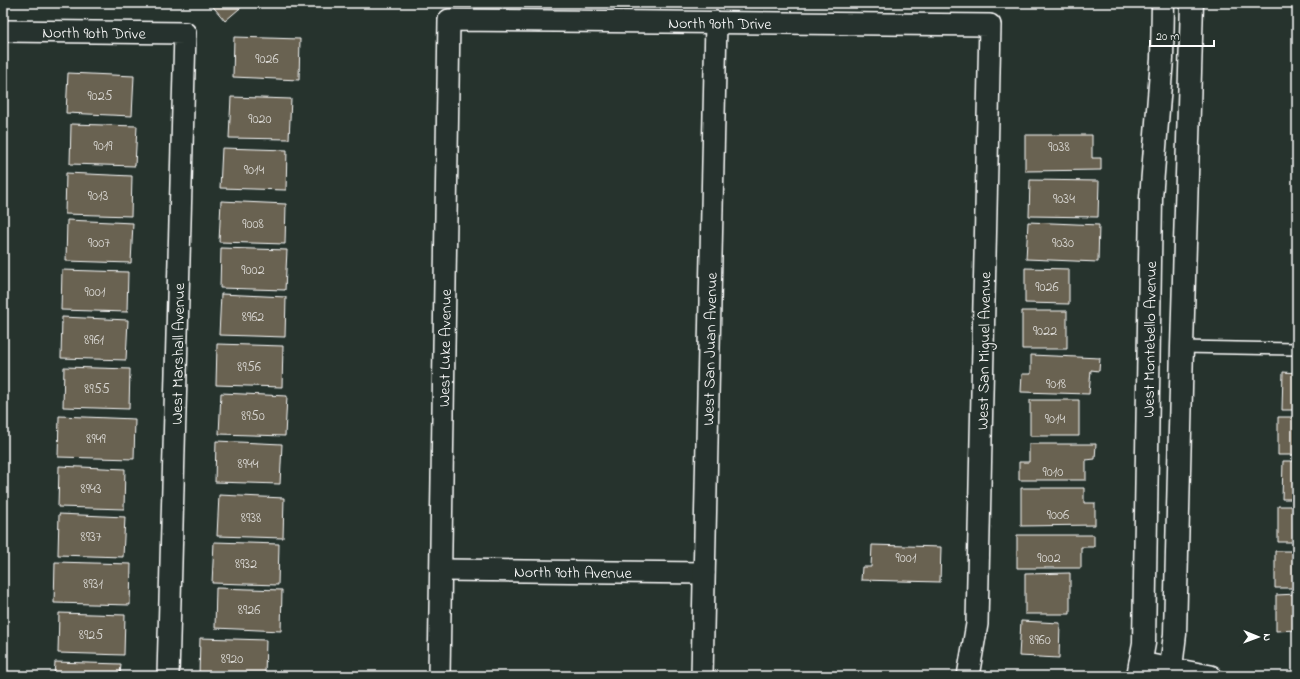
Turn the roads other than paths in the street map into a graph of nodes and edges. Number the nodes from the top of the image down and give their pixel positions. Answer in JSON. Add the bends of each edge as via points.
{"nodes":[{"id":1,"x":1163,"y":3,"type":"edge"},
{"id":2,"x":1192,"y":3,"type":"edge"},
{"id":3,"x":449,"y":20,"type":"joint"},
{"id":4,"x":716,"y":22,"type":"junction"},
{"id":5,"x":990,"y":25,"type":"joint"},
{"id":6,"x":3,"y":31,"type":"edge"},
{"id":7,"x":185,"y":33,"type":"joint"},
{"id":8,"x":1182,"y":347,"type":"junction"},
{"id":9,"x":1297,"y":349,"type":"edge"},
{"id":10,"x":441,"y":570,"type":"junction"},
{"id":11,"x":704,"y":573,"type":"junction"},
{"id":12,"x":1139,"y":670,"type":"edge"},
{"id":13,"x":1170,"y":672,"type":"edge"},
{"id":14,"x":168,"y":676,"type":"edge"},
{"id":15,"x":439,"y":676,"type":"edge"},
{"id":16,"x":702,"y":676,"type":"edge"},
{"id":17,"x":968,"y":676,"type":"edge"},
{"id":18,"x":1211,"y":676,"type":"edge"}],
"edges":[{"from":1,"to":12,"type":"street","name":"West Montebello Avenue","via":[[1162,59],[1151,198],[1144,643]]},
{"from":2,"to":8,"type":"street","name":"West Montebello Avenue"},
{"from":3,"to":4,"type":"street","name":"North 90th Drive"},
{"from":3,"to":10,"type":"street","name":"West Luke Avenue"},
{"from":4,"to":5,"type":"street","name":"North 90th Drive"},
{"from":4,"to":11,"type":"street","name":"West San Juan Avenue"},
{"from":5,"to":17,"type":"street","name":"West San Miguel Avenue","via":[[977,624]]},
{"from":6,"to":7,"type":"street","name":"North 90th Drive"},
{"from":7,"to":14,"type":"street","name":"West Marshall Avenue"},
{"from":8,"to":9,"type":"lane"},
{"from":8,"to":13,"type":"street","name":"West Montebello Avenue","via":[[1175,634]]},
{"from":10,"to":11,"type":"street","name":"North 90th Avenue"},
{"from":10,"to":15,"type":"street","name":"West Luke Avenue"},
{"from":11,"to":16,"type":"street","name":"West San Juan Avenue"},
{"from":12,"to":13,"type":"street"},
{"from":13,"to":18,"type":"street"}]}
